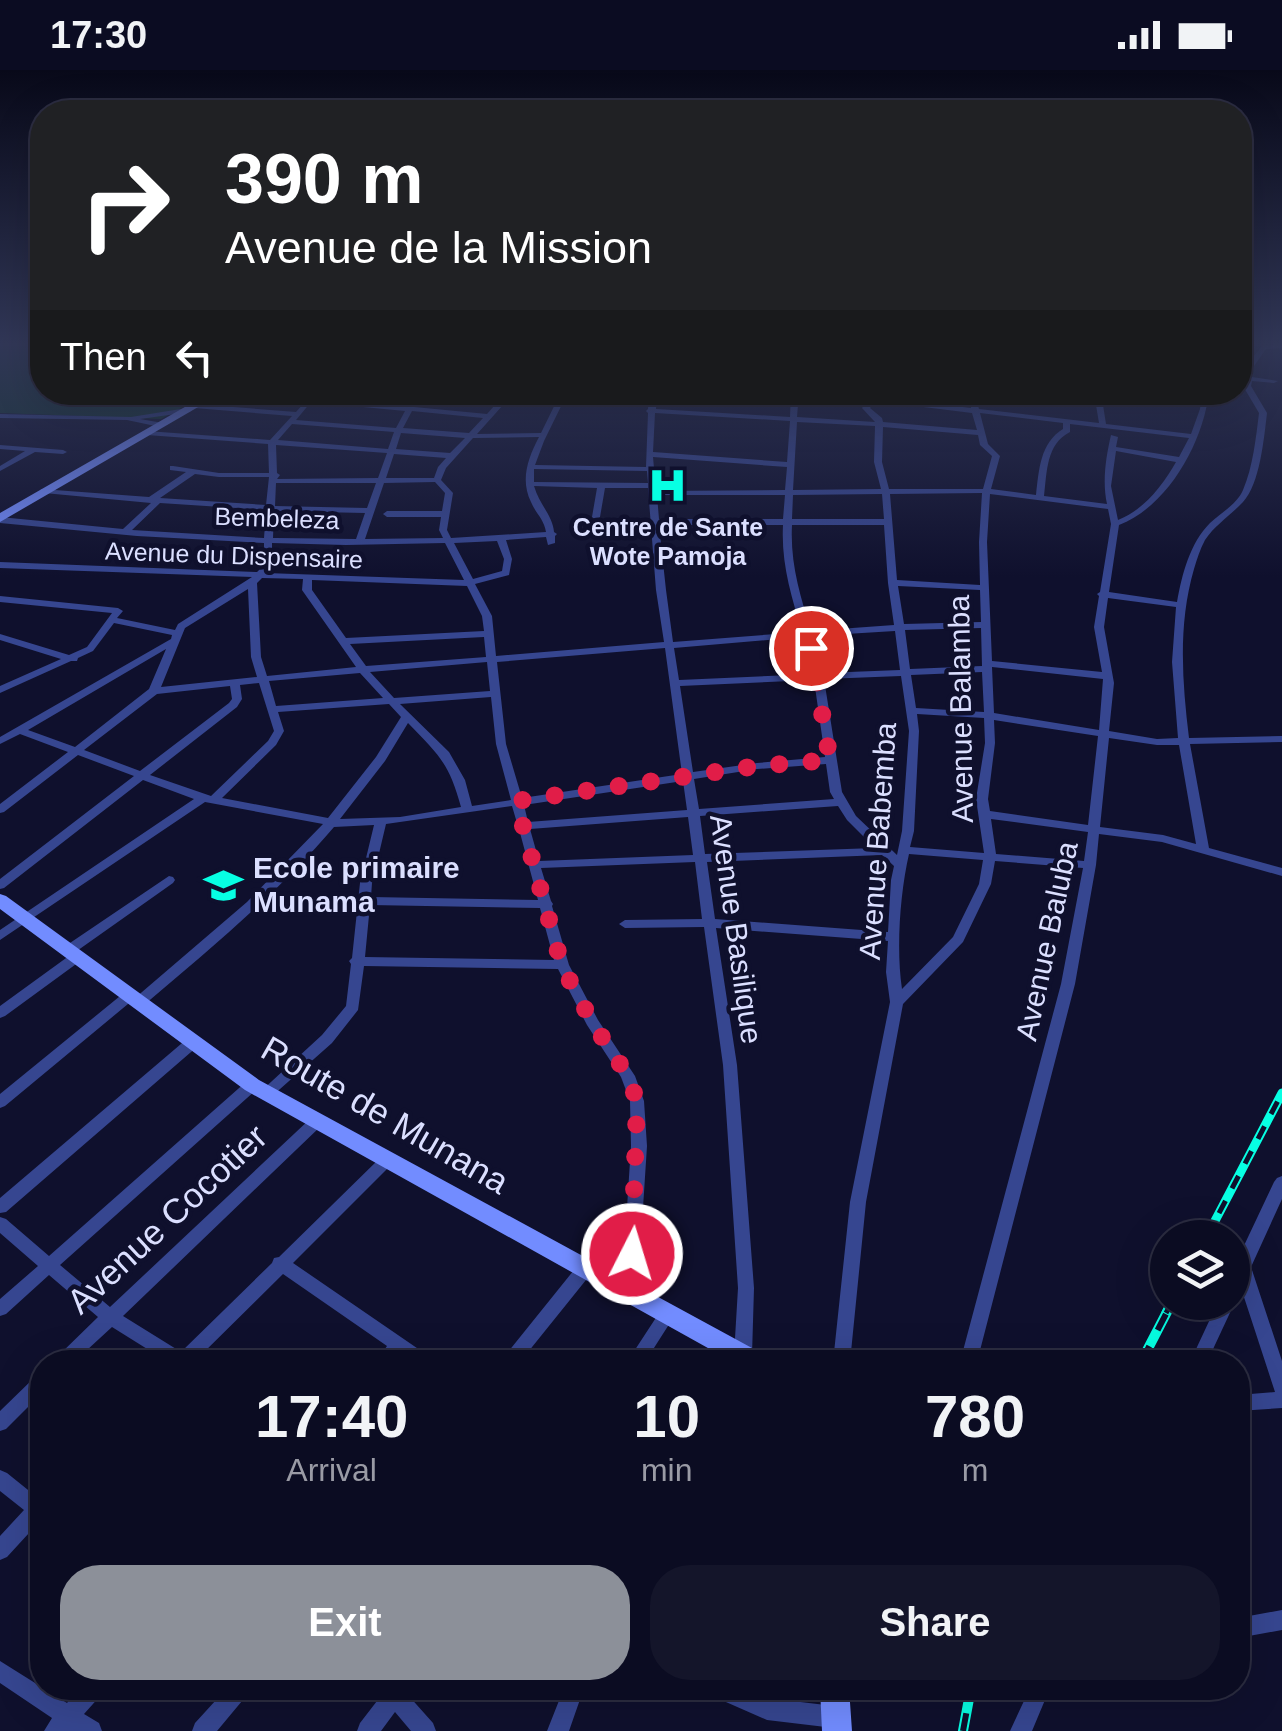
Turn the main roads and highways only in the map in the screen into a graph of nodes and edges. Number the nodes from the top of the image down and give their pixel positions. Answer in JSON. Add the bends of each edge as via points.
{"nodes":[{"id":1,"x":166,"y":422,"type":"edge"},
{"id":2,"x":0,"y":519,"type":"edge"},
{"id":3,"x":0,"y":900,"type":"edge"},
{"id":4,"x":731,"y":1350,"type":"edge"}],
"edges":[{"from":1,"to":2,"type":"main road"},
{"from":3,"to":4,"type":"main road","name":"Route de Munana","via":[[259,1089]]}]}
